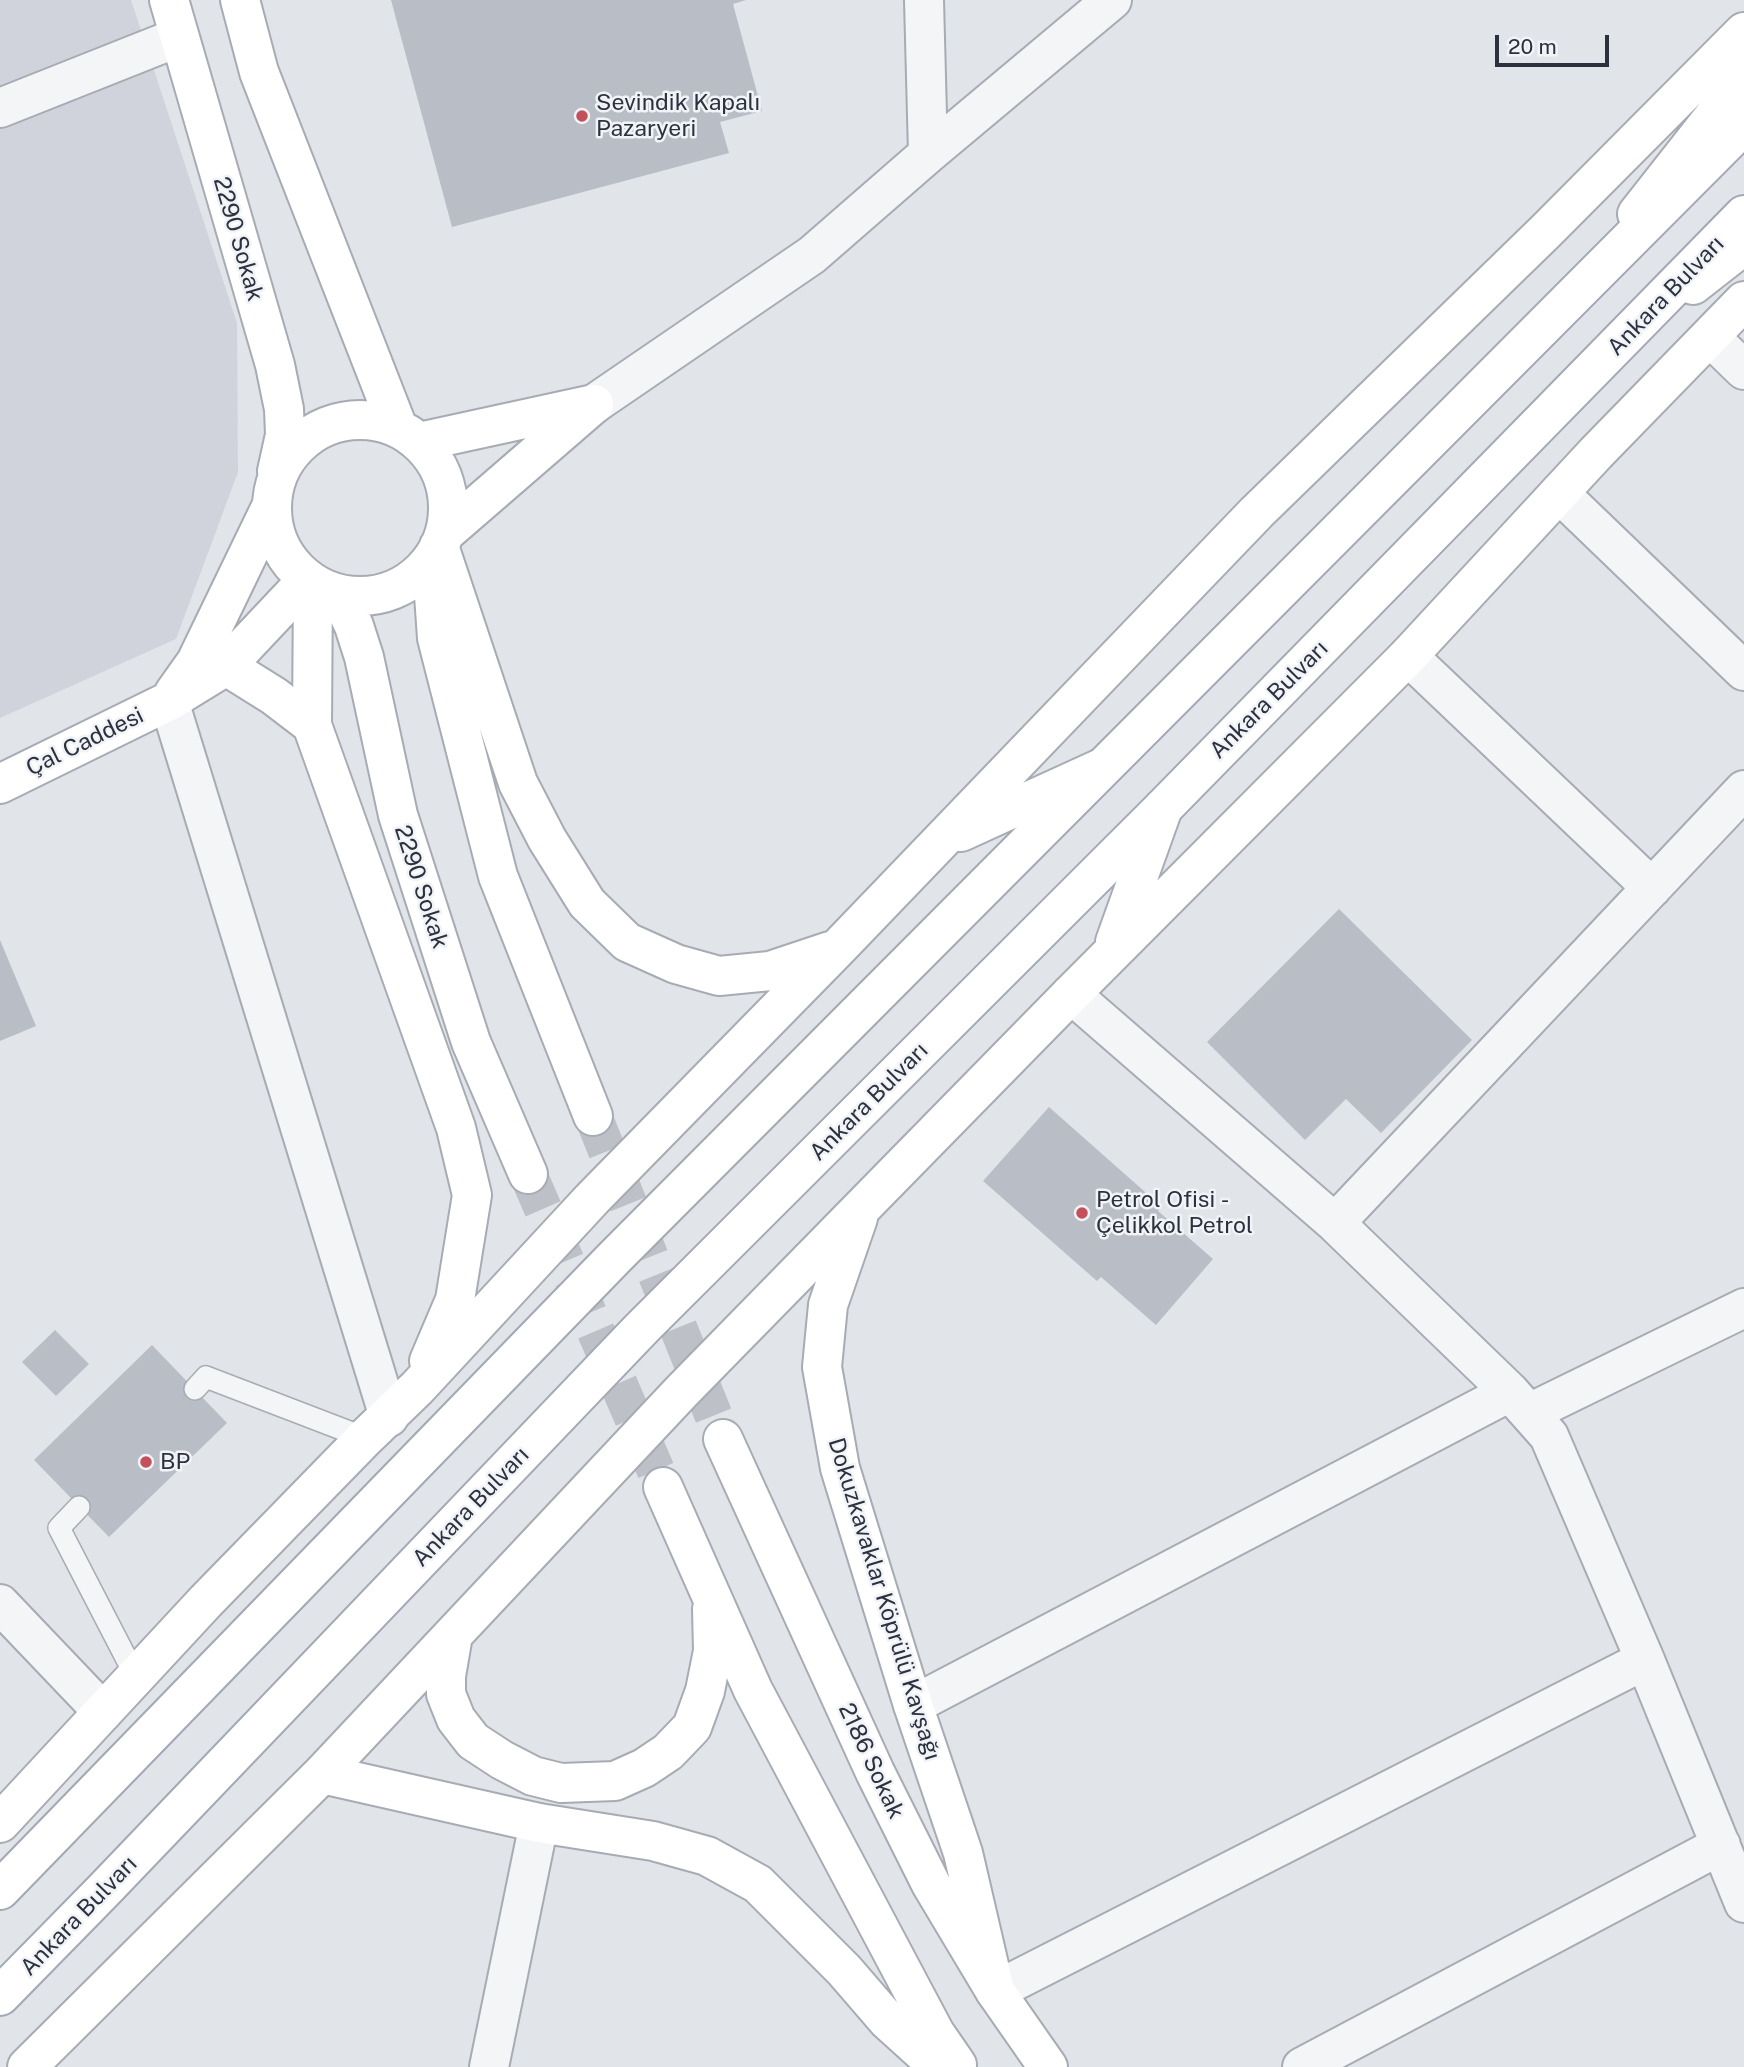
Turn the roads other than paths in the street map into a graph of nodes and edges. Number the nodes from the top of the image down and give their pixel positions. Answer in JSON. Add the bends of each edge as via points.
{"nodes":[{"id":1,"x":169,"y":0,"type":"edge"},
{"id":2,"x":240,"y":0,"type":"edge"},
{"id":3,"x":924,"y":0,"type":"edge"},
{"id":4,"x":1112,"y":0,"type":"edge"},
{"id":5,"x":1744,"y":32,"type":"edge"},
{"id":6,"x":179,"y":37,"type":"junction"},
{"id":7,"x":1744,"y":78,"type":"edge"},
{"id":8,"x":0,"y":108,"type":"edge"},
{"id":9,"x":1744,"y":125,"type":"edge"},
{"id":10,"x":928,"y":154,"type":"junction"},
{"id":11,"x":1744,"y":215,"type":"edge"},
{"id":12,"x":1744,"y":245,"type":"edge"},
{"id":13,"x":1744,"y":301,"type":"edge"},
{"id":14,"x":1557,"y":314,"type":"junction"},
{"id":15,"x":1710,"y":337,"type":"junction"},
{"id":16,"x":1615,"y":348,"type":"junction"},
{"id":17,"x":1744,"y":370,"type":"edge"},
{"id":18,"x":594,"y":404,"type":"junction"},
{"id":19,"x":409,"y":435,"type":"junction"},
{"id":20,"x":1559,"y":493,"type":"junction"},
{"id":21,"x":272,"y":495,"type":"junction"},
{"id":22,"x":440,"y":544,"type":"junction"},
{"id":23,"x":320,"y":585,"type":"junction"},
{"id":24,"x":1408,"y":656,"type":"junction"},
{"id":25,"x":226,"y":666,"type":"junction"},
{"id":26,"x":1744,"y":671,"type":"edge"},
{"id":27,"x":169,"y":701,"type":"junction"},
{"id":28,"x":312,"y":725,"type":"junction"},
{"id":29,"x":1099,"y":769,"type":"junction"},
{"id":30,"x":0,"y":784,"type":"edge"},
{"id":31,"x":1744,"y":790,"type":"edge"},
{"id":32,"x":1163,"y":808,"type":"junction"},
{"id":33,"x":943,"y":840,"type":"junction"},
{"id":34,"x":1652,"y":888,"type":"junction"},
{"id":35,"x":838,"y":948,"type":"junction"},
{"id":36,"x":1110,"y":954,"type":"junction"},
{"id":37,"x":1071,"y":994,"type":"junction"},
{"id":38,"x":593,"y":1116,"type":"tunnel mouth"},
{"id":39,"x":528,"y":1174,"type":"tunnel mouth"},
{"id":40,"x":862,"y":1206,"type":"junction"},
{"id":41,"x":1335,"y":1223,"type":"junction"},
{"id":42,"x":1744,"y":1308,"type":"edge"},
{"id":43,"x":417,"y":1388,"type":"junction"},
{"id":44,"x":195,"y":1389,"type":"dead end"},
{"id":45,"x":1520,"y":1403,"type":"junction"},
{"id":46,"x":377,"y":1427,"type":"junction"},
{"id":47,"x":723,"y":1438,"type":"tunnel mouth"},
{"id":48,"x":663,"y":1487,"type":"tunnel mouth"},
{"id":49,"x":79,"y":1507,"type":"dead end"},
{"id":50,"x":711,"y":1593,"type":"junction"},
{"id":51,"x":0,"y":1604,"type":"edge"},
{"id":52,"x":453,"y":1635,"type":"junction"},
{"id":53,"x":1645,"y":1660,"type":"junction"},
{"id":54,"x":135,"y":1678,"type":"junction"},
{"id":55,"x":913,"y":1705,"type":"junction"},
{"id":56,"x":103,"y":1712,"type":"junction"},
{"id":57,"x":322,"y":1774,"type":"junction"},
{"id":58,"x":539,"y":1822,"type":"junction"},
{"id":59,"x":0,"y":1823,"type":"edge"},
{"id":60,"x":1721,"y":1845,"type":"junction"},
{"id":61,"x":0,"y":1890,"type":"edge"},
{"id":62,"x":1744,"y":1903,"type":"edge"},
{"id":63,"x":995,"y":1991,"type":"junction"},
{"id":64,"x":0,"y":1996,"type":"edge"},
{"id":65,"x":27,"y":2067,"type":"edge"},
{"id":66,"x":489,"y":2067,"type":"edge"},
{"id":67,"x":939,"y":2067,"type":"edge"},
{"id":68,"x":959,"y":2067,"type":"edge"},
{"id":69,"x":1048,"y":2067,"type":"edge"},
{"id":70,"x":1302,"y":2067,"type":"edge"}],
"edges":[{"from":1,"to":6,"type":"main road","name":"2290 Sokak"},
{"from":2,"to":19,"type":"main road","via":[[259,72]]},
{"from":3,"to":10,"type":"street"},
{"from":4,"to":10,"type":"street"},
{"from":5,"to":33,"type":"main road","via":[[1257,512]]},
{"from":6,"to":8,"type":"street"},
{"from":6,"to":21,"type":"main road","name":"2290 Sokak","via":[[284,409],[285,435]]},
{"from":7,"to":14,"type":"main road"},
{"from":9,"to":14,"type":"main road"},
{"from":10,"to":18,"type":"street","via":[[812,255]]},
{"from":11,"to":16,"type":"main road","name":"Ankara Bulvarı"},
{"from":12,"to":16,"type":"main road"},
{"from":13,"to":15,"type":"main road"},
{"from":14,"to":29,"type":"main road"},
{"from":15,"to":17,"type":"street"},
{"from":15,"to":20,"type":"main road"},
{"from":16,"to":32,"type":"main road","name":"Ankara Bulvarı"},
{"from":18,"to":19,"type":"main road"},
{"from":18,"to":22,"type":"main road"},
{"from":19,"to":21,"type":"main road","via":[[369,419],[339,421],[310,433],[288,454]]},
{"from":19,"to":22,"type":"main road","via":[[435,461],[445,483],[448,508]]},
{"from":20,"to":24,"type":"main road"},
{"from":20,"to":26,"type":"street"},
{"from":21,"to":23,"type":"main road","name":"2290 Sokak","via":[[276,538],[291,564]]},
{"from":21,"to":27,"type":"main road","via":[[196,662]]},
{"from":22,"to":23,"type":"main road","via":[[419,574],[395,589],[368,596]]},
{"from":22,"to":35,"type":"main road","via":[[518,783],[587,903],[627,942],[676,964],[719,976],[770,971]]},
{"from":22,"to":38,"type":"main road","via":[[434,595],[438,638],[498,876]]},
{"from":23,"to":25,"type":"main road","name":"Çal Caddesi"},
{"from":23,"to":28,"type":"main road"},
{"from":23,"to":39,"type":"main road","name":"2290 Sokak","via":[[354,626],[398,815],[471,1042]]},
{"from":24,"to":34,"type":"street"},
{"from":24,"to":36,"type":"main road"},
{"from":25,"to":27,"type":"main road","name":"Çal Caddesi"},
{"from":25,"to":28,"type":"main road"},
{"from":27,"to":30,"type":"main road","name":"Çal Caddesi"},
{"from":27,"to":46,"type":"street"},
{"from":28,"to":43,"type":"main road","via":[[456,1128],[472,1195],[455,1300]]},
{"from":29,"to":33,"type":"main road"},
{"from":29,"to":61,"type":"main road"},
{"from":31,"to":34,"type":"street"},
{"from":32,"to":36,"type":"main road"},
{"from":32,"to":64,"type":"main road","name":"Ankara Bulvarı","via":[[642,1328]]},
{"from":33,"to":35,"type":"main road"},
{"from":34,"to":41,"type":"street"},
{"from":35,"to":43,"type":"main road","via":[[592,1199]]},
{"from":36,"to":37,"type":"main road"},
{"from":37,"to":40,"type":"main road"},
{"from":37,"to":41,"type":"street"},
{"from":40,"to":52,"type":"main road"},
{"from":40,"to":55,"type":"main road","name":"Dokuzkavaklar Köprülü Kavşağı","via":[[828,1304],[822,1367],[840,1468]]},
{"from":41,"to":45,"type":"street"},
{"from":42,"to":45,"type":"street"},
{"from":43,"to":46,"type":"main road"},
{"from":44,"to":46,"type":"lane","via":[[206,1377]]},
{"from":45,"to":53,"type":"street","via":[[1549,1436]]},
{"from":45,"to":55,"type":"street"},
{"from":46,"to":54,"type":"main road"},
{"from":47,"to":63,"type":"main road","name":"2186 Sokak","via":[[875,1772],[931,1884]]},
{"from":48,"to":50,"type":"main road"},
{"from":49,"to":54,"type":"lane","via":[[59,1528]]},
{"from":50,"to":52,"type":"main road","via":[[713,1651],[692,1727],[668,1752],[615,1781],[561,1783],[533,1776],[473,1741],[446,1694]]},
{"from":50,"to":68,"type":"main road","via":[[753,1690],[935,2033]]},
{"from":51,"to":56,"type":"street"},
{"from":52,"to":57,"type":"main road"},
{"from":53,"to":60,"type":"street"},
{"from":53,"to":63,"type":"street"},
{"from":54,"to":56,"type":"main road"},
{"from":55,"to":63,"type":"main road","name":"Dokuzkavaklar Köprülü Kavşağı","via":[[963,1853]]},
{"from":56,"to":59,"type":"main road"},
{"from":57,"to":58,"type":"main road"},
{"from":57,"to":65,"type":"main road"},
{"from":58,"to":66,"type":"street"},
{"from":58,"to":67,"type":"main road","via":[[694,1852],[758,1884],[888,2021]]},
{"from":60,"to":62,"type":"street"},
{"from":60,"to":70,"type":"street"},
{"from":63,"to":69,"type":"main road","name":"2186 Sokak"}]}
